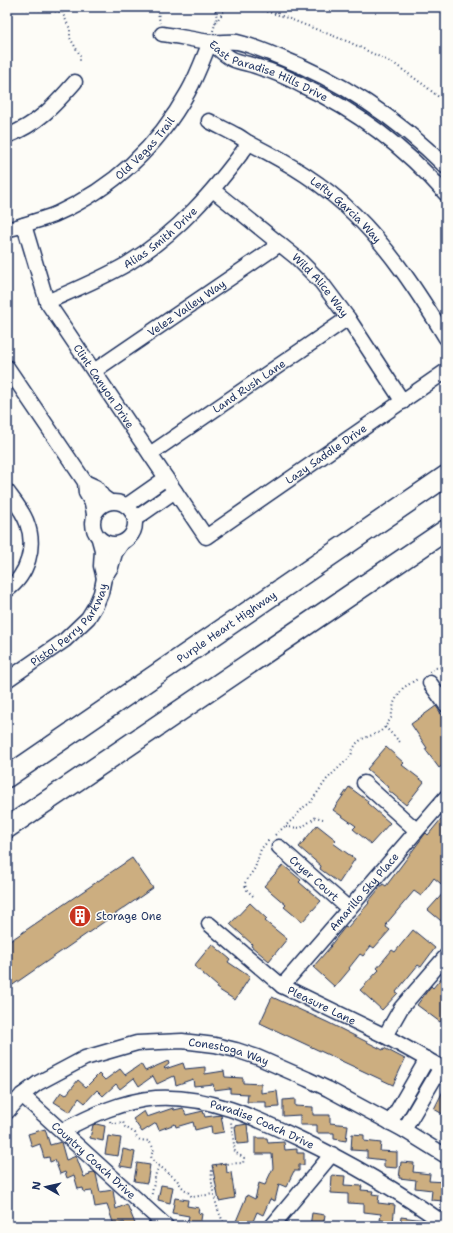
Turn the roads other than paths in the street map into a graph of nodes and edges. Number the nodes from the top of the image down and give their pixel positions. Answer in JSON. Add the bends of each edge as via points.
{"nodes":[{"id":1,"x":162,"y":34,"type":"road end"},
{"id":2,"x":210,"y":42,"type":"junction"},
{"id":3,"x":75,"y":82,"type":"dead end"},
{"id":4,"x":209,"y":121,"type":"dead end"},
{"id":5,"x":7,"y":136,"type":"edge"},
{"id":6,"x":249,"y":143,"type":"junction"},
{"id":7,"x":446,"y":167,"type":"edge"},
{"id":8,"x":213,"y":190,"type":"junction"},
{"id":9,"x":446,"y":194,"type":"edge"},
{"id":10,"x":24,"y":225,"type":"junction"},
{"id":11,"x":7,"y":230,"type":"edge"},
{"id":12,"x":280,"y":244,"type":"junction"},
{"id":13,"x":47,"y":302,"type":"junction"},
{"id":14,"x":348,"y":318,"type":"junction"},
{"id":15,"x":446,"y":338,"type":"edge"},
{"id":16,"x":7,"y":367,"type":"edge"},
{"id":17,"x":94,"y":371,"type":"junction"},
{"id":18,"x":446,"y":371,"type":"edge"},
{"id":19,"x":403,"y":402,"type":"junction"},
{"id":20,"x":150,"y":454,"type":"junction"},
{"id":21,"x":446,"y":476,"type":"edge"},
{"id":22,"x":166,"y":478,"type":"junction"},
{"id":23,"x":85,"y":482,"type":"junction"},
{"id":24,"x":7,"y":491,"type":"edge"},
{"id":25,"x":176,"y":491,"type":"junction"},
{"id":26,"x":110,"y":502,"type":"junction"},
{"id":27,"x":126,"y":506,"type":"junction"},
{"id":28,"x":94,"y":514,"type":"junction"},
{"id":29,"x":135,"y":519,"type":"junction"},
{"id":30,"x":446,"y":530,"type":"edge"},
{"id":31,"x":206,"y":537,"type":"joint"},
{"id":32,"x":99,"y":539,"type":"junction"},
{"id":33,"x":122,"y":543,"type":"junction"},
{"id":34,"x":104,"y":578,"type":"junction"},
{"id":35,"x":7,"y":590,"type":"edge"},
{"id":36,"x":7,"y":680,"type":"edge"},
{"id":37,"x":430,"y":683,"type":"dead end"},
{"id":38,"x":443,"y":700,"type":"edge"},
{"id":39,"x":7,"y":777,"type":"edge"},
{"id":40,"x":364,"y":783,"type":"dead end"},
{"id":41,"x":446,"y":797,"type":"edge"},
{"id":42,"x":7,"y":828,"type":"edge"},
{"id":43,"x":416,"y":830,"type":"junction"},
{"id":44,"x":279,"y":847,"type":"dead end"},
{"id":45,"x":349,"y":909,"type":"junction"},
{"id":46,"x":209,"y":924,"type":"dead end"},
{"id":47,"x":446,"y":956,"type":"edge"},
{"id":48,"x":282,"y":986,"type":"junction"},
{"id":49,"x":385,"y":1036,"type":"junction"},
{"id":50,"x":427,"y":1059,"type":"junction"},
{"id":51,"x":444,"y":1069,"type":"edge"},
{"id":52,"x":412,"y":1086,"type":"junction"},
{"id":53,"x":426,"y":1093,"type":"junction"},
{"id":54,"x":22,"y":1095,"type":"junction"},
{"id":55,"x":7,"y":1112,"type":"edge"},
{"id":56,"x":390,"y":1123,"type":"junction"},
{"id":57,"x":404,"y":1130,"type":"junction"},
{"id":58,"x":62,"y":1131,"type":"junction"},
{"id":59,"x":332,"y":1154,"type":"junction"},
{"id":60,"x":446,"y":1156,"type":"edge"},
{"id":61,"x":278,"y":1224,"type":"edge"},
{"id":62,"x":446,"y":1224,"type":"edge"},
{"id":63,"x":166,"y":1226,"type":"edge"}],
"edges":[{"from":1,"to":2,"type":"street"},
{"from":2,"to":7,"type":"street","name":"East Paradise Hills Drive","via":[[237,42],[261,50],[344,87],[407,131]]},
{"from":2,"to":9,"type":"street","name":"East Paradise Hills Drive","via":[[232,59],[263,68],[293,81],[353,114],[401,149]]},
{"from":2,"to":10,"type":"street","name":"Old Vegas Trail","via":[[189,91],[160,135],[143,153],[104,187],[56,214]]},
{"from":3,"to":5,"type":"street","via":[[57,103],[32,124]]},
{"from":4,"to":6,"type":"street","name":"Lefty Garcia Way"},
{"from":6,"to":8,"type":"street","name":"Alias Smith Drive"},
{"from":6,"to":15,"type":"street","name":"Lefty Garcia Way","via":[[304,173],[353,213],[401,270]]},
{"from":8,"to":12,"type":"street","name":"Wild Alice Way"},
{"from":8,"to":13,"type":"street","name":"Alias Smith Drive","via":[[175,229],[127,264]]},
{"from":10,"to":11,"type":"street","name":"Old Vegas Trail"},
{"from":10,"to":13,"type":"street","name":"Clint Canyon Drive"},
{"from":12,"to":14,"type":"street","name":"Wild Alice Way","via":[[321,282]]},
{"from":12,"to":17,"type":"street","name":"Velez Valley Way"},
{"from":13,"to":17,"type":"street","name":"Clint Canyon Drive"},
{"from":14,"to":19,"type":"street","name":"Wild Alice Way"},
{"from":14,"to":20,"type":"street","name":"Land Rush Lane"},
{"from":16,"to":23,"type":"street"},
{"from":17,"to":20,"type":"street","name":"Clint Canyon Drive"},
{"from":18,"to":19,"type":"street","name":"Lazy Saddle Drive"},
{"from":19,"to":31,"type":"street","name":"Lazy Saddle Drive"},
{"from":20,"to":22,"type":"street","name":"Clint Canyon Drive"},
{"from":21,"to":39,"type":"highway","name":"Purple Heart Highway"},
{"from":22,"to":25,"type":"street","name":"Clint Canyon Drive"},
{"from":22,"to":27,"type":"street"},
{"from":23,"to":26,"type":"street","via":[[96,487],[102,497]]},
{"from":23,"to":28,"type":"street","via":[[86,493],[92,503]]},
{"from":24,"to":35,"type":"street","via":[[27,522],[31,548],[30,558],[19,579]]},
{"from":25,"to":29,"type":"street"},
{"from":25,"to":31,"type":"street","name":"Clint Canyon Drive"},
{"from":26,"to":27,"type":"street","via":[[119,502]]},
{"from":26,"to":28,"type":"street","via":[[101,506]]},
{"from":27,"to":29,"type":"street"},
{"from":28,"to":32,"type":"street","via":[[92,525]]},
{"from":29,"to":33,"type":"street","via":[[132,534]]},
{"from":30,"to":42,"type":"highway"},
{"from":32,"to":33,"type":"street","via":[[108,544]]},
{"from":32,"to":34,"type":"street","name":"Pistol Perry Parkway","via":[[102,550],[100,566]]},
{"from":33,"to":34,"type":"street","name":"Pistol Perry Parkway","via":[[114,553],[111,567]]},
{"from":34,"to":36,"type":"street","name":"Pistol Perry Parkway","via":[[102,592],[84,622],[65,640]]},
{"from":37,"to":38,"type":"street"},
{"from":40,"to":43,"type":"street"},
{"from":41,"to":43,"type":"street","name":"Amarillo Sky Place"},
{"from":43,"to":45,"type":"street","name":"Amarillo Sky Place"},
{"from":44,"to":45,"type":"street","name":"Cryer Court"},
{"from":45,"to":48,"type":"street","name":"Amarillo Sky Place"},
{"from":46,"to":48,"type":"street","name":"Pleasure Lane"},
{"from":47,"to":49,"type":"street","via":[[401,1008]]},
{"from":48,"to":49,"type":"street","name":"Pleasure Lane"},
{"from":49,"to":50,"type":"street","name":"Pleasure Lane"},
{"from":50,"to":51,"type":"street","name":"Pleasure Lane"},
{"from":50,"to":52,"type":"street"},
{"from":51,"to":53,"type":"street"},
{"from":52,"to":53,"type":"street"},
{"from":52,"to":56,"type":"street"},
{"from":53,"to":57,"type":"street"},
{"from":54,"to":55,"type":"street","name":"Conestoga Way"},
{"from":54,"to":56,"type":"street","name":"Conestoga Way","via":[[38,1082],[85,1058],[137,1043],[182,1041],[215,1045],[257,1057],[328,1089]]},
{"from":54,"to":58,"type":"street","name":"Country Coach Drive"},
{"from":56,"to":57,"type":"street","name":"Conestoga Way"},
{"from":57,"to":60,"type":"street","name":"Conestoga Way"},
{"from":58,"to":59,"type":"street","name":"Paradise Coach Drive","via":[[123,1104],[156,1098],[190,1099],[220,1105],[252,1117]]},
{"from":58,"to":63,"type":"street","name":"Country Coach Drive"},
{"from":59,"to":61,"type":"street"},
{"from":59,"to":62,"type":"street","name":"Paradise Coach Drive"}]}
